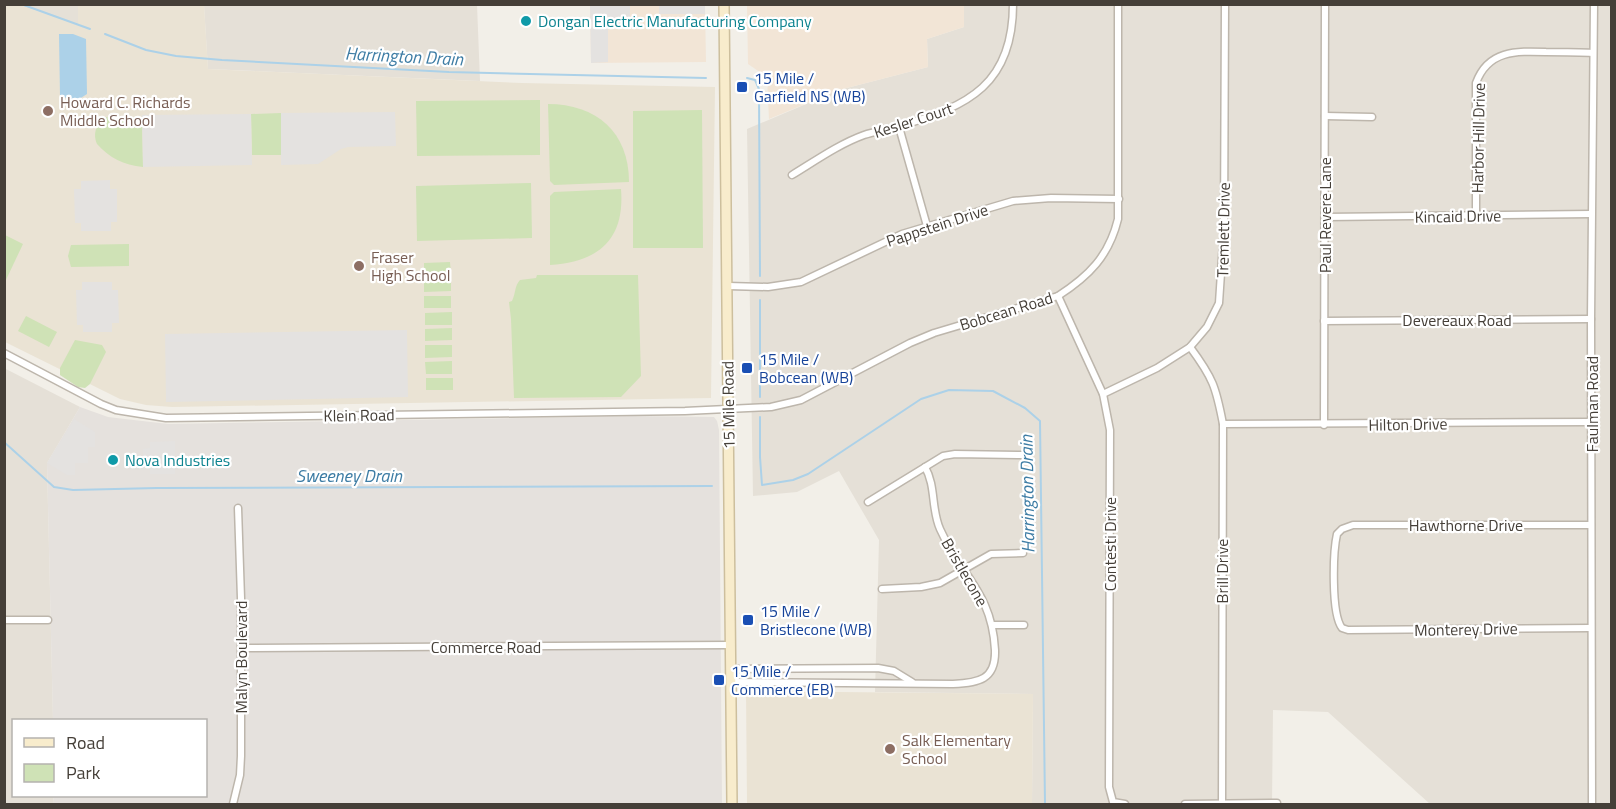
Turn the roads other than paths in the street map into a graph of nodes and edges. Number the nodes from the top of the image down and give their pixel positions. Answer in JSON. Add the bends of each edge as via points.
{"nodes":[{"id":1,"x":724,"y":4,"type":"edge"},
{"id":2,"x":1013,"y":4,"type":"edge"},
{"id":3,"x":1118,"y":4,"type":"edge"},
{"id":4,"x":1225,"y":4,"type":"edge"},
{"id":5,"x":1325,"y":4,"type":"edge"},
{"id":6,"x":1594,"y":4,"type":"edge"},
{"id":7,"x":1593,"y":53,"type":"junction"},
{"id":8,"x":1325,"y":116,"type":"junction"},
{"id":9,"x":1372,"y":117,"type":"dead end"},
{"id":10,"x":899,"y":127,"type":"junction"},
{"id":11,"x":792,"y":175,"type":"dead end"},
{"id":12,"x":1119,"y":198,"type":"junction"},
{"id":13,"x":1591,"y":214,"type":"junction"},
{"id":14,"x":1476,"y":216,"type":"junction"},
{"id":15,"x":1325,"y":218,"type":"junction"},
{"id":16,"x":927,"y":226,"type":"junction"},
{"id":17,"x":728,"y":286,"type":"junction"},
{"id":18,"x":1058,"y":296,"type":"junction"},
{"id":19,"x":1591,"y":319,"type":"junction"},
{"id":20,"x":1324,"y":321,"type":"junction"},
{"id":21,"x":1190,"y":347,"type":"junction"},
{"id":22,"x":4,"y":353,"type":"edge"},
{"id":23,"x":1103,"y":393,"type":"junction"},
{"id":24,"x":728,"y":408,"type":"junction"},
{"id":25,"x":1592,"y":422,"type":"junction"},
{"id":26,"x":1223,"y":424,"type":"junction"},
{"id":27,"x":1324,"y":425,"type":"junction"},
{"id":28,"x":1023,"y":455,"type":"dead end"},
{"id":29,"x":925,"y":467,"type":"junction"},
{"id":30,"x":868,"y":502,"type":"dead end"},
{"id":31,"x":238,"y":508,"type":"dead end"},
{"id":32,"x":1591,"y":525,"type":"junction"},
{"id":33,"x":1023,"y":553,"type":"dead end"},
{"id":34,"x":965,"y":568,"type":"junction"},
{"id":35,"x":882,"y":589,"type":"dead end"},
{"id":36,"x":4,"y":620,"type":"edge"},
{"id":37,"x":48,"y":620,"type":"dead end"},
{"id":38,"x":992,"y":625,"type":"junction"},
{"id":39,"x":1024,"y":625,"type":"dead end"},
{"id":40,"x":1342,"y":628,"type":"joint"},
{"id":41,"x":1590,"y":628,"type":"junction"},
{"id":42,"x":730,"y":645,"type":"junction"},
{"id":43,"x":242,"y":648,"type":"junction"},
{"id":44,"x":730,"y":669,"type":"junction"},
{"id":45,"x":730,"y":682,"type":"junction"},
{"id":46,"x":915,"y":684,"type":"junction"},
{"id":47,"x":1276,"y":803,"type":"edge"},
{"id":48,"x":233,"y":804,"type":"edge"},
{"id":49,"x":732,"y":804,"type":"edge"},
{"id":50,"x":1125,"y":804,"type":"edge"},
{"id":51,"x":1185,"y":804,"type":"edge"},
{"id":52,"x":1222,"y":804,"type":"edge"},
{"id":53,"x":1592,"y":804,"type":"edge"}],
"edges":[{"from":1,"to":17,"type":"main road","name":"15 Mile Road"},
{"from":2,"to":10,"type":"street","name":"Kesler Court","via":[[1007,52],[990,80],[955,107]]},
{"from":3,"to":12,"type":"street","name":"Bobcean Road"},
{"from":4,"to":21,"type":"street","name":"Tremlett Drive","via":[[1221,289],[1214,315]]},
{"from":5,"to":8,"type":"street","name":"Paul Revere Lane"},
{"from":6,"to":7,"type":"street","name":"Faulman Road"},
{"from":7,"to":13,"type":"street","name":"Faulman Road"},
{"from":7,"to":14,"type":"street","name":"Harbor Hill Drive","via":[[1520,51],[1506,53],[1486,66],[1476,83]]},
{"from":8,"to":9,"type":"street"},
{"from":8,"to":15,"type":"street","name":"Paul Revere Lane"},
{"from":10,"to":11,"type":"street","name":"Kesler Court","via":[[849,141]]},
{"from":10,"to":16,"type":"street"},
{"from":12,"to":16,"type":"street","name":"Pappstein Drive","via":[[1028,199]]},
{"from":12,"to":18,"type":"street","name":"Bobcean Road","via":[[1118,219],[1107,249],[1084,278]]},
{"from":13,"to":14,"type":"street","name":"Kincaid Drive"},
{"from":13,"to":19,"type":"street","name":"Faulman Road"},
{"from":14,"to":15,"type":"street","name":"Kincaid Drive"},
{"from":15,"to":20,"type":"street","name":"Paul Revere Lane"},
{"from":16,"to":17,"type":"street","name":"Pappstein Drive","via":[[885,241],[801,282],[768,287]]},
{"from":17,"to":24,"type":"main road","name":"15 Mile Road"},
{"from":18,"to":23,"type":"street","name":"Contesti Drive"},
{"from":18,"to":24,"type":"street","name":"Bobcean Road","via":[[910,343],[801,400],[771,407]]},
{"from":19,"to":20,"type":"street","name":"Devereaux Road"},
{"from":19,"to":25,"type":"street","name":"Faulman Road"},
{"from":20,"to":27,"type":"street","name":"Paul Revere Lane"},
{"from":21,"to":23,"type":"street","name":"Tremlett Drive","via":[[1157,368]]},
{"from":21,"to":26,"type":"street","name":"Brill Drive","via":[[1211,377]]},
{"from":22,"to":24,"type":"street","name":"Klein Road","via":[[101,404],[166,418]]},
{"from":23,"to":50,"type":"street","name":"Contesti Drive","via":[[1111,447],[1109,787],[1113,802]]},
{"from":24,"to":42,"type":"main road","name":"15 Mile Road"},
{"from":25,"to":27,"type":"street","name":"Hilton Drive"},
{"from":25,"to":32,"type":"street","name":"Faulman Road"},
{"from":26,"to":27,"type":"street","name":"Hilton Drive"},
{"from":26,"to":52,"type":"street","name":"Brill Drive"},
{"from":28,"to":29,"type":"street","via":[[955,454]]},
{"from":29,"to":30,"type":"street"},
{"from":29,"to":34,"type":"street","name":"Bristlecone","via":[[933,483],[939,526]]},
{"from":31,"to":43,"type":"street","name":"Malyn Boulevard"},
{"from":32,"to":40,"type":"street","name":"Hawthorne Drive","via":[[1353,525],[1342,529],[1336,540],[1335,586],[1336,615]]},
{"from":32,"to":41,"type":"street","name":"Faulman Road"},
{"from":33,"to":34,"type":"street","via":[[991,554]]},
{"from":34,"to":35,"type":"street","via":[[940,584]]},
{"from":34,"to":38,"type":"street","name":"Bristlecone"},
{"from":36,"to":37,"type":"street"},
{"from":38,"to":39,"type":"street"},
{"from":38,"to":46,"type":"street","name":"Bristlecone","via":[[995,655],[987,676],[971,683]]},
{"from":40,"to":41,"type":"street","name":"Monterey Drive"},
{"from":41,"to":53,"type":"street","name":"Faulman Road"},
{"from":42,"to":43,"type":"street","name":"Commerce Road"},
{"from":42,"to":44,"type":"main road","name":"15 Mile Road"},
{"from":43,"to":48,"type":"street","name":"Malyn Boulevard","via":[[240,775]]},
{"from":44,"to":45,"type":"main road","name":"15 Mile Road"},
{"from":44,"to":46,"type":"street","name":"Bristlecone","via":[[878,668]]},
{"from":45,"to":46,"type":"street","name":"Bristlecone"},
{"from":45,"to":49,"type":"main road","name":"15 Mile Road"},
{"from":47,"to":52,"type":"street"},
{"from":51,"to":52,"type":"street"}]}
